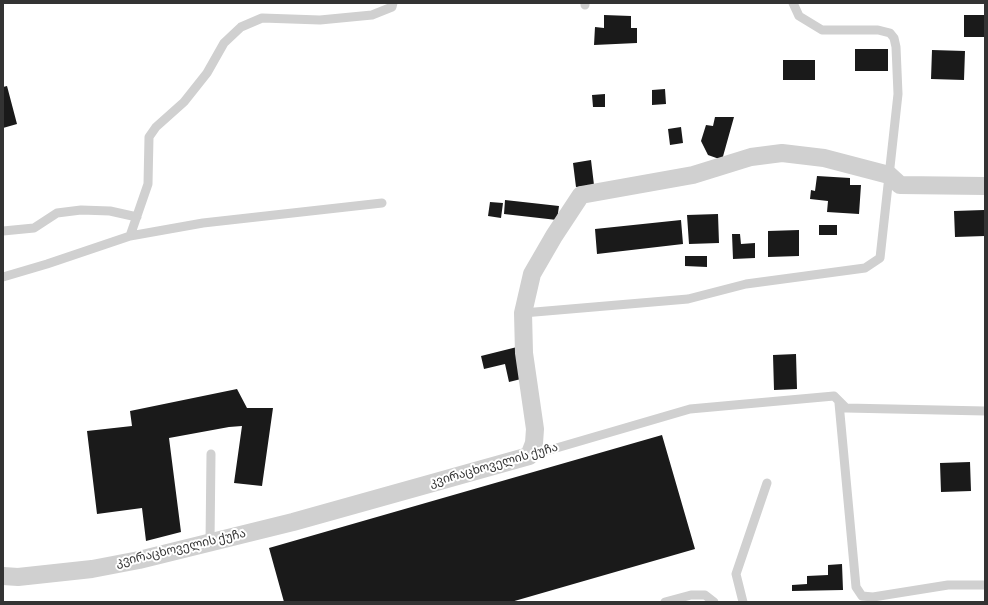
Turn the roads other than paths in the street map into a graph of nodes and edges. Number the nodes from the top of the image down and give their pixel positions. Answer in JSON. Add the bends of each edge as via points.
{"nodes":[{"id":1,"x":393,"y":3,"type":"edge"},
{"id":2,"x":793,"y":3,"type":"edge"},
{"id":3,"x":889,"y":175,"type":"junction"},
{"id":4,"x":985,"y":186,"type":"edge"},
{"id":5,"x":382,"y":203,"type":"dead end"},
{"id":6,"x":137,"y":217,"type":"junction"},
{"id":7,"x":3,"y":231,"type":"edge"},
{"id":8,"x":130,"y":236,"type":"junction"},
{"id":9,"x":3,"y":277,"type":"edge"},
{"id":10,"x":524,"y":313,"type":"junction"},
{"id":11,"x":839,"y":403,"type":"junction"},
{"id":12,"x":985,"y":411,"type":"edge"},
{"id":13,"x":211,"y":454,"type":"dead end"},
{"id":14,"x":529,"y":456,"type":"junction"},
{"id":15,"x":767,"y":483,"type":"dead end"},
{"id":16,"x":210,"y":542,"type":"junction"},
{"id":17,"x":3,"y":576,"type":"edge"},
{"id":18,"x":985,"y":585,"type":"edge"},
{"id":19,"x":665,"y":602,"type":"edge"},
{"id":20,"x":714,"y":602,"type":"edge"},
{"id":21,"x":743,"y":602,"type":"edge"}],
"edges":[{"from":1,"to":6,"type":"lane","via":[[392,7],[372,15],[320,20],[262,18],[241,27],[224,43],[208,73],[184,102],[156,127],[149,137],[148,184]]},
{"from":2,"to":3,"type":"lane","via":[[799,16],[822,30],[878,30],[890,32],[894,38],[898,94]]},
{"from":3,"to":4,"type":"street","via":[[900,185]]},
{"from":3,"to":10,"type":"lane","via":[[880,258],[864,268],[746,284],[688,299]]},
{"from":3,"to":10,"type":"street","via":[[824,158],[782,153],[751,157],[693,175],[581,195],[532,274]]},
{"from":5,"to":8,"type":"lane","via":[[203,223]]},
{"from":6,"to":7,"type":"lane","via":[[110,211],[81,210],[58,213],[34,228]]},
{"from":6,"to":8,"type":"lane"},
{"from":8,"to":9,"type":"lane"},
{"from":10,"to":14,"type":"street","via":[[524,353],[535,429],[534,444]]},
{"from":11,"to":12,"type":"lane","name":"კვირაცხოველის ქუჩა","via":[[846,408]]},
{"from":11,"to":14,"type":"lane","name":"კვირაცხოველის ქუჩა","via":[[834,396],[690,409]]},
{"from":11,"to":18,"type":"lane","via":[[856,587],[862,596],[873,597],[948,585]]},
{"from":13,"to":16,"type":"lane"},
{"from":14,"to":16,"type":"street","name":"კვირაცხოველის ქუჩა","via":[[293,522]]},
{"from":15,"to":21,"type":"lane","via":[[736,574]]},
{"from":16,"to":17,"type":"street","name":"კვირაცხოველის ქუჩა","via":[[92,569],[18,577]]},
{"from":19,"to":20,"type":"lane","via":[[691,595],[705,595]]}]}
